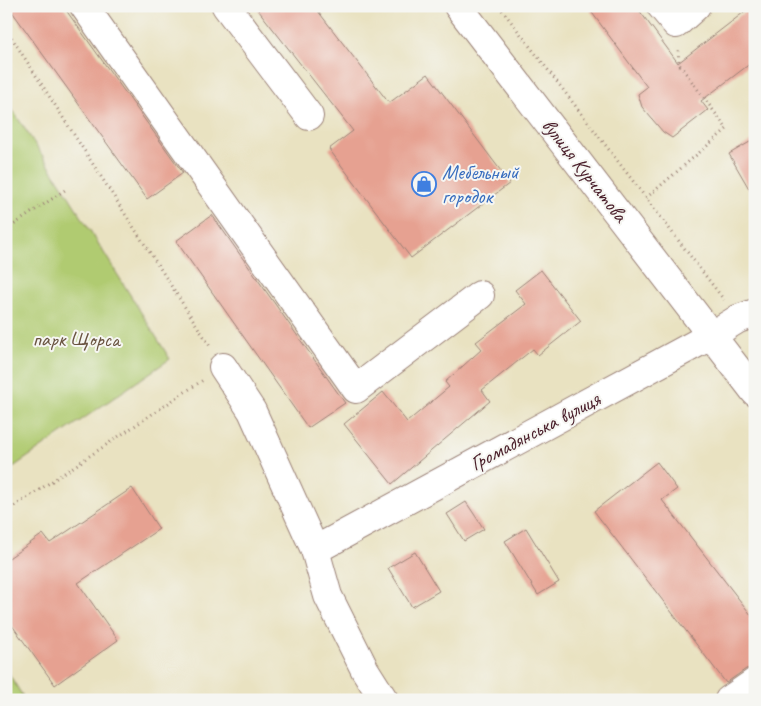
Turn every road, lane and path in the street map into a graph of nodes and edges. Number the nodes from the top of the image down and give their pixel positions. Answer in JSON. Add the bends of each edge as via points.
{"nodes":[{"id":1,"x":84,"y":6,"type":"edge"},
{"id":2,"x":226,"y":6,"type":"edge"},
{"id":3,"x":458,"y":6,"type":"edge"},
{"id":4,"x":499,"y":6,"type":"edge"},
{"id":5,"x":696,"y":6,"type":"edge"},
{"id":6,"x":668,"y":15,"type":"edge"},
{"id":7,"x":6,"y":30,"type":"edge"},
{"id":8,"x":309,"y":116,"type":"dead end"},
{"id":9,"x":65,"y":190,"type":"dead end"},
{"id":10,"x":646,"y":198,"type":"junction"},
{"id":11,"x":6,"y":230,"type":"edge"},
{"id":12,"x":480,"y":295,"type":"dead end"},
{"id":13,"x":746,"y":316,"type":"edge"},
{"id":14,"x":712,"y":335,"type":"junction"},
{"id":15,"x":223,"y":367,"type":"junction"},
{"id":16,"x":755,"y":392,"type":"edge"},
{"id":17,"x":6,"y":512,"type":"edge"},
{"id":18,"x":315,"y":550,"type":"junction"},
{"id":19,"x":755,"y":682,"type":"edge"},
{"id":20,"x":384,"y":700,"type":"edge"},
{"id":21,"x":729,"y":700,"type":"edge"}],
"edges":[{"from":1,"to":12,"type":"street","via":[[356,389]]},
{"from":2,"to":8,"type":"street"},
{"from":3,"to":14,"type":"street","name":"вулиця Курчатова"},
{"from":4,"to":10,"type":"path"},
{"from":5,"to":6,"type":"street"},
{"from":6,"to":10,"type":"path","via":[[679,64],[728,129]]},
{"from":7,"to":15,"type":"path"},
{"from":9,"to":11,"type":"path"},
{"from":10,"to":13,"type":"path"},
{"from":13,"to":14,"type":"street","name":"Громадянська вулиця"},
{"from":14,"to":16,"type":"street","name":"вулиця Курчатова"},
{"from":14,"to":18,"type":"street","name":"Громадянська вулиця"},
{"from":15,"to":17,"type":"path"},
{"from":15,"to":18,"type":"street","via":[[252,411]]},
{"from":18,"to":20,"type":"street","via":[[328,596],[365,670]]},
{"from":19,"to":21,"type":"street"}]}
